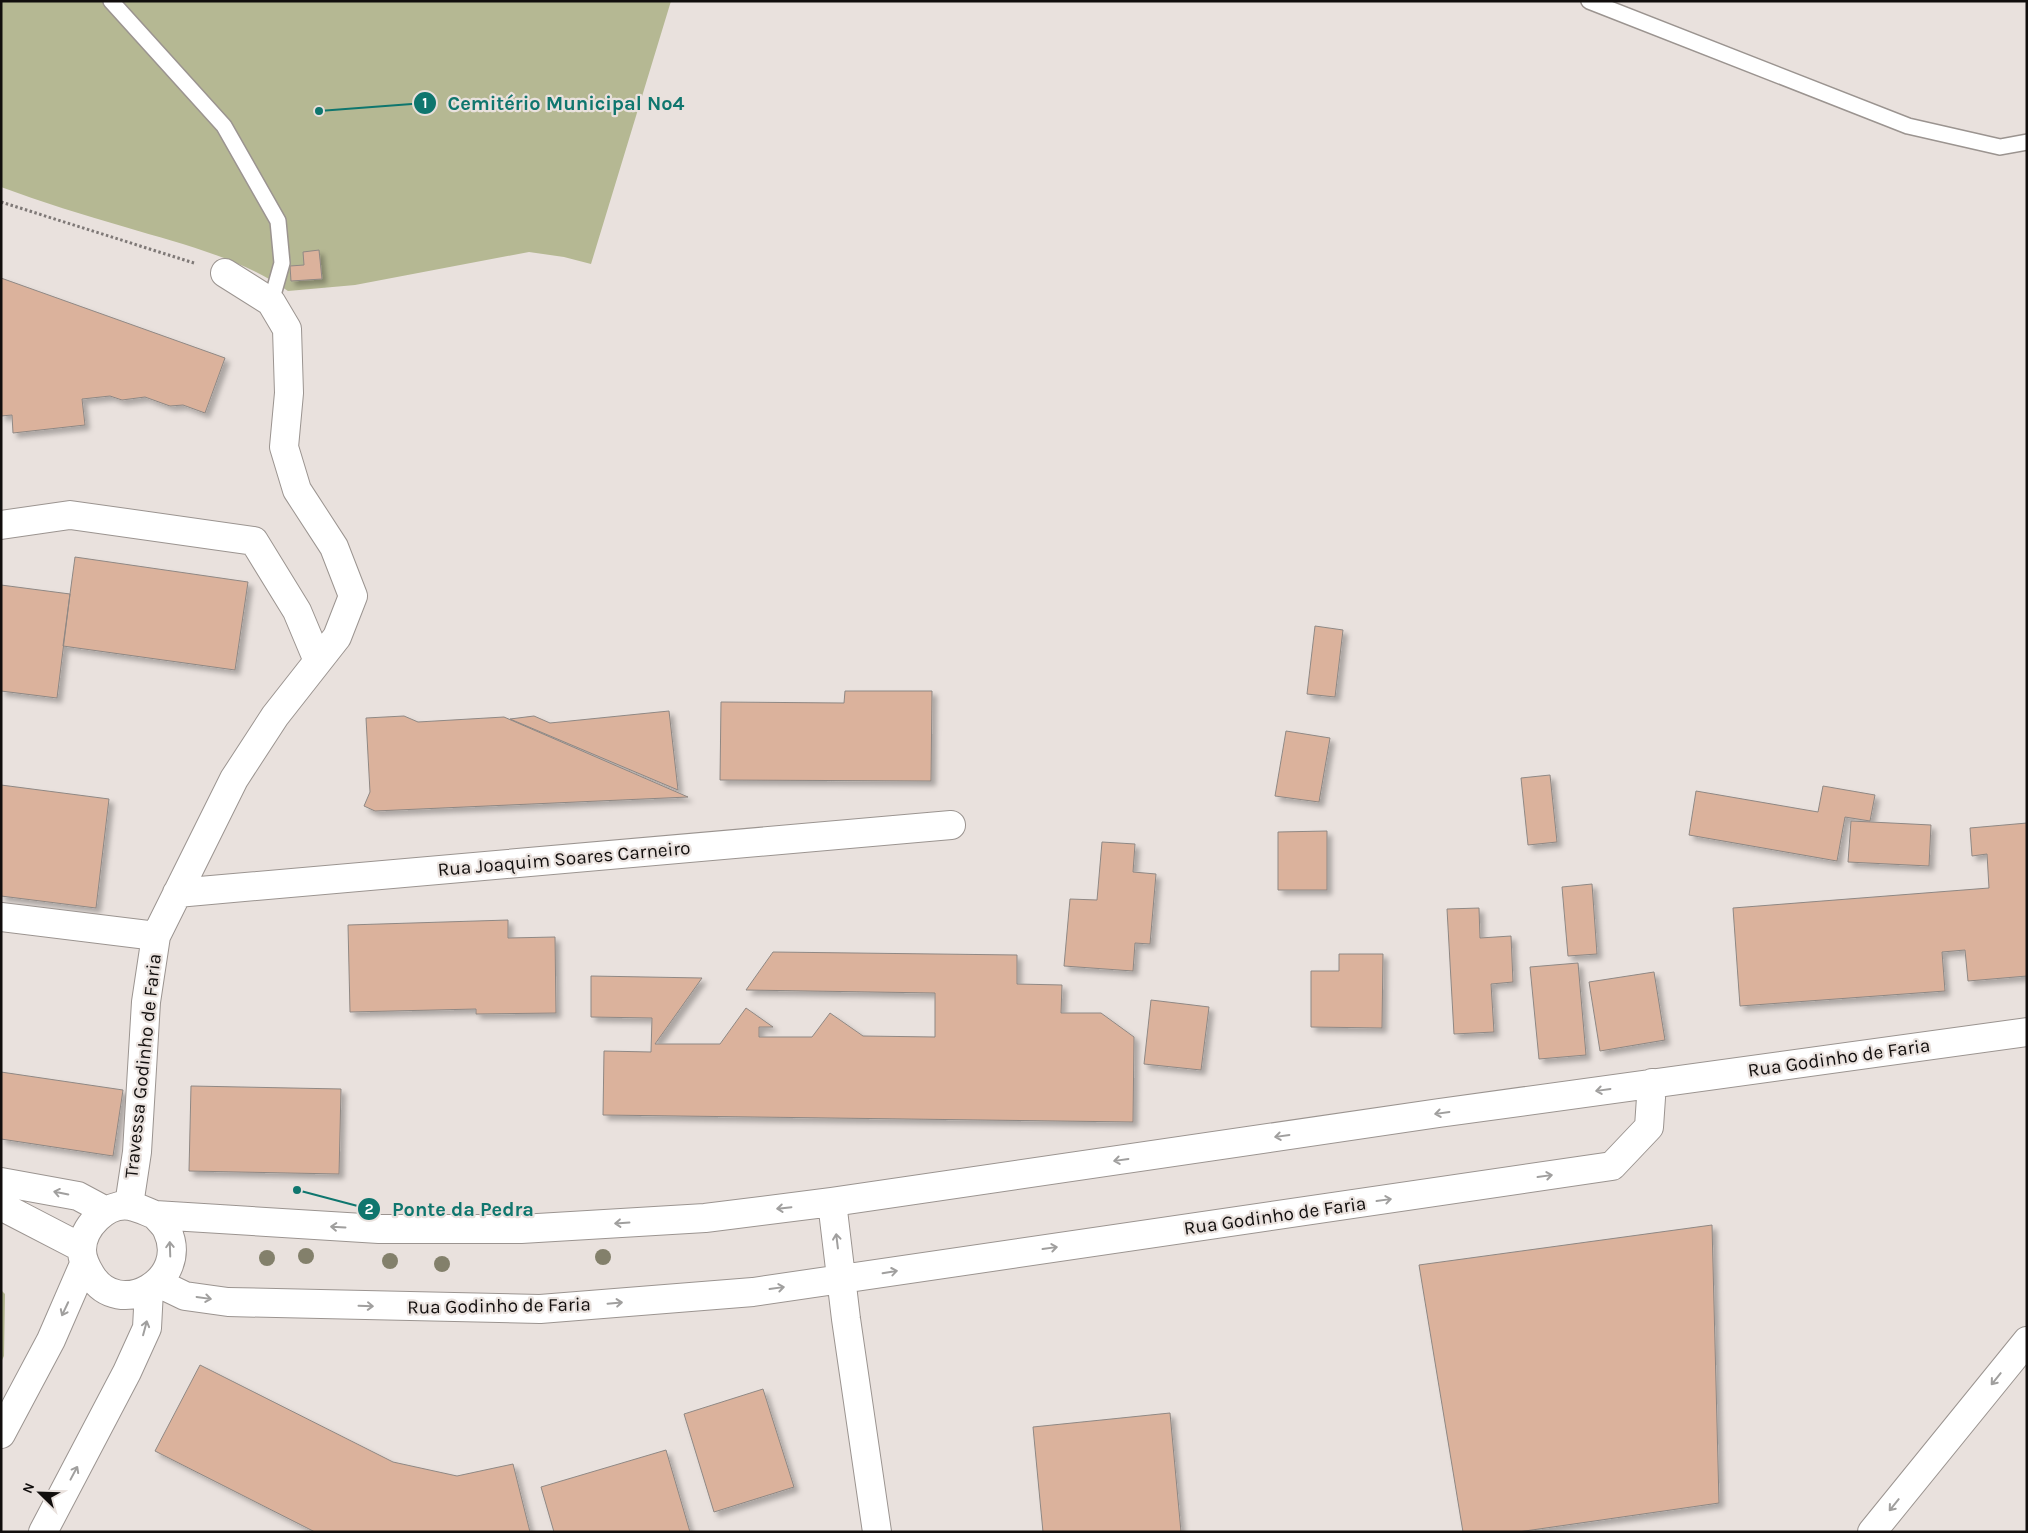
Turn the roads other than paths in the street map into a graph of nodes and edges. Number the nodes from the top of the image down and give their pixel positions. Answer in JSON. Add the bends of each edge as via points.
{"nodes":[{"id":1,"x":111,"y":1,"type":"edge"},
{"id":2,"x":1589,"y":1,"type":"edge"},
{"id":3,"x":2027,"y":142,"type":"edge"},
{"id":4,"x":226,"y":273,"type":"road end"},
{"id":5,"x":271,"y":302,"type":"junction"},
{"id":6,"x":1,"y":525,"type":"edge"},
{"id":7,"x":318,"y":661,"type":"junction"},
{"id":8,"x":951,"y":825,"type":"dead end"},
{"id":9,"x":177,"y":893,"type":"junction"},
{"id":10,"x":1,"y":917,"type":"edge"},
{"id":11,"x":156,"y":936,"type":"junction"},
{"id":12,"x":2027,"y":1032,"type":"edge"},
{"id":13,"x":1652,"y":1083,"type":"junction"},
{"id":14,"x":1,"y":1182,"type":"edge"},
{"id":15,"x":832,"y":1202,"type":"junction"},
{"id":16,"x":1,"y":1206,"type":"edge"},
{"id":17,"x":117,"y":1208,"type":"junction"},
{"id":18,"x":155,"y":1215,"type":"junction"},
{"id":19,"x":83,"y":1256,"type":"junction"},
{"id":20,"x":842,"y":1279,"type":"junction"},
{"id":21,"x":154,"y":1286,"type":"junction"},
{"id":22,"x":2027,"y":1341,"type":"edge"},
{"id":23,"x":1,"y":1434,"type":"edge"},
{"id":24,"x":43,"y":1532,"type":"edge"},
{"id":25,"x":877,"y":1532,"type":"edge"},
{"id":26,"x":1872,"y":1532,"type":"edge"}],
"edges":[{"from":1,"to":5,"type":"lane","via":[[224,126],[278,221],[282,263]]},
{"from":2,"to":3,"type":"lane","via":[[1908,126],[2000,147]]},
{"from":4,"to":5,"type":"main road","name":"Travessa Godinho de Faria"},
{"from":5,"to":7,"type":"main road","name":"Travessa Godinho de Faria","via":[[288,329],[289,393],[284,446],[297,490],[334,546],[353,596],[337,637]]},
{"from":6,"to":7,"type":"main road","via":[[70,515],[254,541],[297,611]]},
{"from":7,"to":9,"type":"main road","name":"Travessa Godinho de Faria","via":[[275,716],[234,779]]},
{"from":8,"to":9,"type":"main road","name":"Rua Joaquim Soares Carneiro"},
{"from":9,"to":11,"type":"main road","name":"Travessa Godinho de Faria"},
{"from":10,"to":11,"type":"main road"},
{"from":11,"to":17,"type":"main road","name":"Travessa Godinho de Faria","via":[[146,1002],[137,1152]]},
{"from":12,"to":13,"type":"main road","name":"Rua Godinho de Faria"},
{"from":13,"to":15,"type":"main road","name":"Rua Godinho de Faria","one_way":true},
{"from":20,"to":13,"type":"main road","name":"Rua Godinho de Faria","one_way":true,"via":[[1612,1166],[1649,1127]]},
{"from":17,"to":14,"type":"main road","name":"Rua Godinho de Faria","one_way":true,"via":[[78,1196]]},
{"from":15,"to":18,"type":"main road","name":"Rua Godinho de Faria","one_way":true,"via":[[705,1218],[521,1229],[378,1229]]},
{"from":20,"to":15,"type":"main road","one_way":true},
{"from":16,"to":19,"type":"main road"},
{"from":17,"to":18,"type":"main road","name":"Rua Godinho de Faria"},
{"from":17,"to":19,"type":"main road","via":[[89,1226]]},
{"from":21,"to":18,"type":"main road","one_way":true,"via":[[169,1267],[172,1248],[167,1230]]},
{"from":19,"to":21,"type":"main road","via":[[94,1281],[111,1292],[130,1295]]},
{"from":19,"to":23,"type":"main road","one_way":true,"via":[[51,1340]]},
{"from":21,"to":20,"type":"main road","name":"Rua Godinho de Faria","one_way":true,"via":[[185,1296],[228,1302],[540,1309],[753,1292]]},
{"from":20,"to":25,"type":"main road"},
{"from":24,"to":21,"type":"main road","one_way":true,"via":[[147,1328]]},
{"from":22,"to":26,"type":"main road","one_way":true}]}
